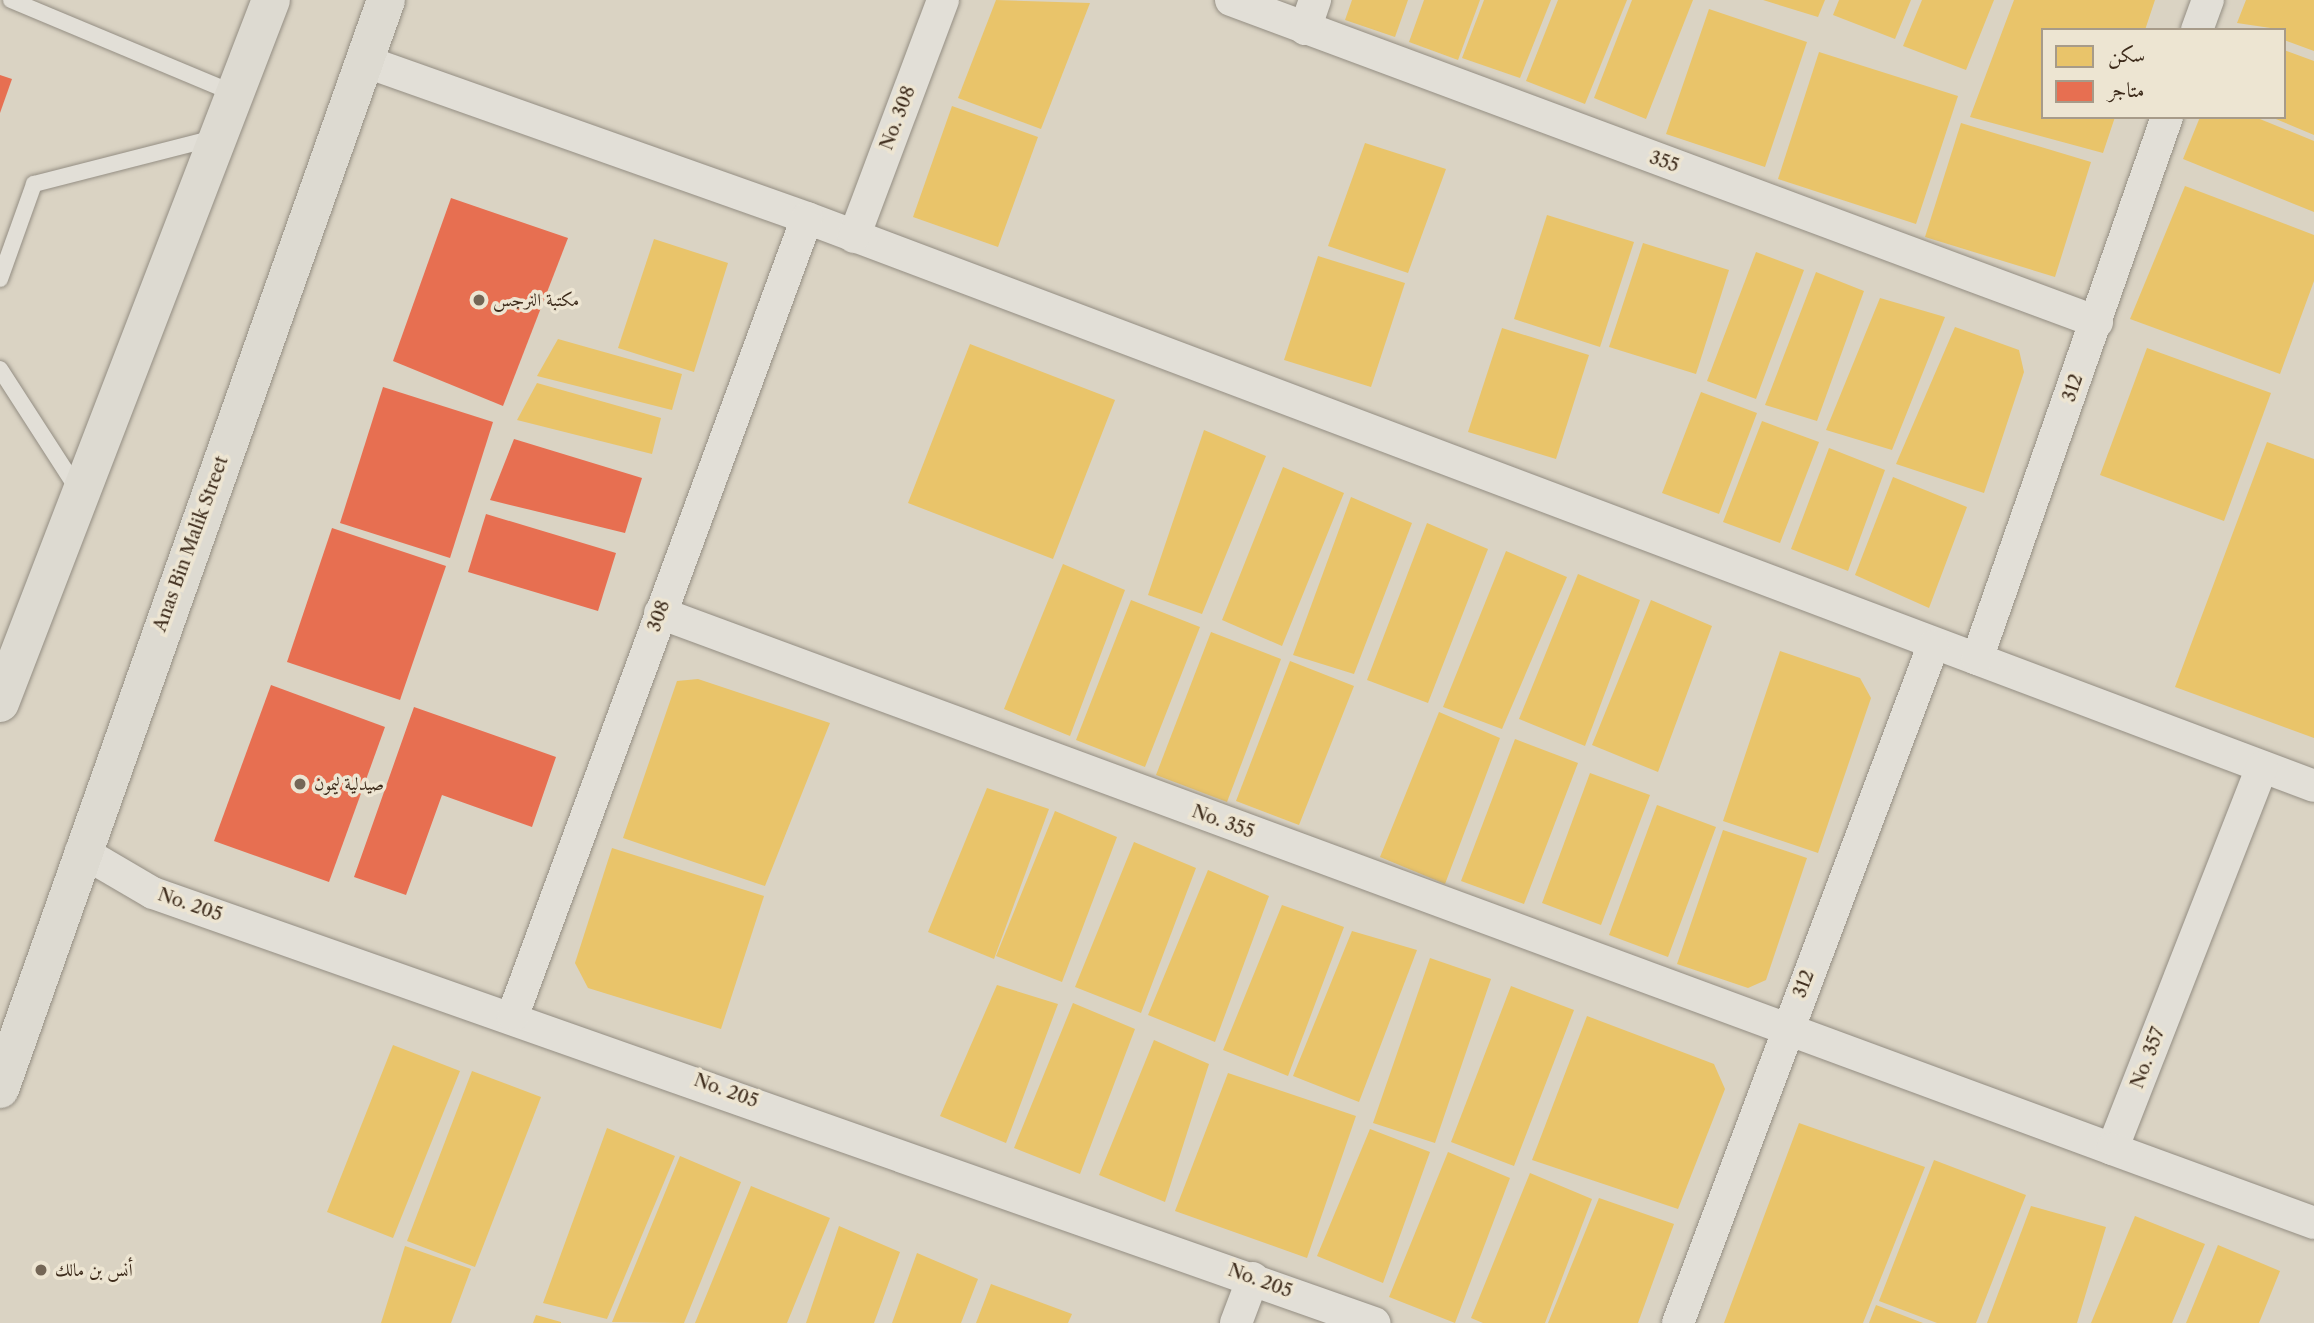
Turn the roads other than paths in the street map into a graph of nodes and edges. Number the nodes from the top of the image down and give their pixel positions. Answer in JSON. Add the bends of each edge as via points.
{"nodes":[{"id":1,"x":11,"y":0,"type":"edge"},
{"id":2,"x":271,"y":0,"type":"edge"},
{"id":3,"x":386,"y":0,"type":"edge"},
{"id":4,"x":943,"y":0,"type":"edge"},
{"id":5,"x":1231,"y":0,"type":"edge"},
{"id":6,"x":2208,"y":0,"type":"edge"},
{"id":7,"x":1310,"y":15,"type":"edge"},
{"id":8,"x":2198,"y":28,"type":"edge"},
{"id":9,"x":364,"y":61,"type":"junction"},
{"id":10,"x":236,"y":94,"type":"junction"},
{"id":11,"x":2166,"y":119,"type":"edge"},
{"id":12,"x":219,"y":137,"type":"junction"},
{"id":13,"x":807,"y":218,"type":"junction"},
{"id":14,"x":854,"y":237,"type":"junction"},
{"id":15,"x":0,"y":279,"type":"edge"},
{"id":16,"x":2097,"y":322,"type":"junction"},
{"id":17,"x":0,"y":369,"type":"edge"},
{"id":18,"x":81,"y":495,"type":"junction"},
{"id":19,"x":660,"y":613,"type":"junction"},
{"id":20,"x":1933,"y":646,"type":"junction"},
{"id":21,"x":1977,"y":659,"type":"junction"},
{"id":22,"x":0,"y":703,"type":"edge"},
{"id":23,"x":2262,"y":767,"type":"junction"},
{"id":24,"x":2314,"y":786,"type":"edge"},
{"id":25,"x":81,"y":851,"type":"junction"},
{"id":26,"x":513,"y":1015,"type":"junction"},
{"id":27,"x":1785,"y":1032,"type":"junction"},
{"id":28,"x":0,"y":1089,"type":"edge"},
{"id":29,"x":2112,"y":1149,"type":"junction"},
{"id":30,"x":2314,"y":1223,"type":"edge"},
{"id":31,"x":1253,"y":1278,"type":"junction"},
{"id":32,"x":1236,"y":1323,"type":"edge"},
{"id":33,"x":1374,"y":1323,"type":"edge"},
{"id":34,"x":1678,"y":1323,"type":"edge"}],
"edges":[{"from":1,"to":10,"type":"lane"},
{"from":2,"to":10,"type":"main road"},
{"from":3,"to":9,"type":"main road","name":"Anas Bin Malik Street"},
{"from":4,"to":14,"type":"street","name":"No. 308"},
{"from":5,"to":7,"type":"street","name":"355"},
{"from":6,"to":8,"type":"street"},
{"from":7,"to":16,"type":"street","name":"355"},
{"from":9,"to":13,"type":"street"},
{"from":9,"to":25,"type":"main road","name":"Anas Bin Malik Street"},
{"from":10,"to":12,"type":"main road"},
{"from":11,"to":16,"type":"street","name":"312"},
{"from":12,"to":15,"type":"lane","via":[[34,184]]},
{"from":12,"to":18,"type":"main road"},
{"from":13,"to":14,"type":"street"},
{"from":13,"to":19,"type":"street","name":"308"},
{"from":14,"to":20,"type":"street"},
{"from":16,"to":21,"type":"street","name":"312"},
{"from":17,"to":18,"type":"lane"},
{"from":18,"to":22,"type":"main road"},
{"from":19,"to":26,"type":"street","name":"308"},
{"from":19,"to":27,"type":"street","name":"No. 355"},
{"from":20,"to":21,"type":"street"},
{"from":20,"to":27,"type":"street","name":"312"},
{"from":21,"to":23,"type":"street"},
{"from":23,"to":24,"type":"street"},
{"from":23,"to":29,"type":"street","name":"No. 357"},
{"from":25,"to":26,"type":"street","name":"No. 205","via":[[153,893]]},
{"from":25,"to":28,"type":"main road","name":"Anas Bin Malik Street"},
{"from":26,"to":31,"type":"street","name":"No. 205"},
{"from":27,"to":29,"type":"street","name":"No. 355"},
{"from":27,"to":34,"type":"street","name":"312"},
{"from":29,"to":30,"type":"street"},
{"from":31,"to":32,"type":"street"},
{"from":31,"to":33,"type":"street","name":"No. 205"}]}
